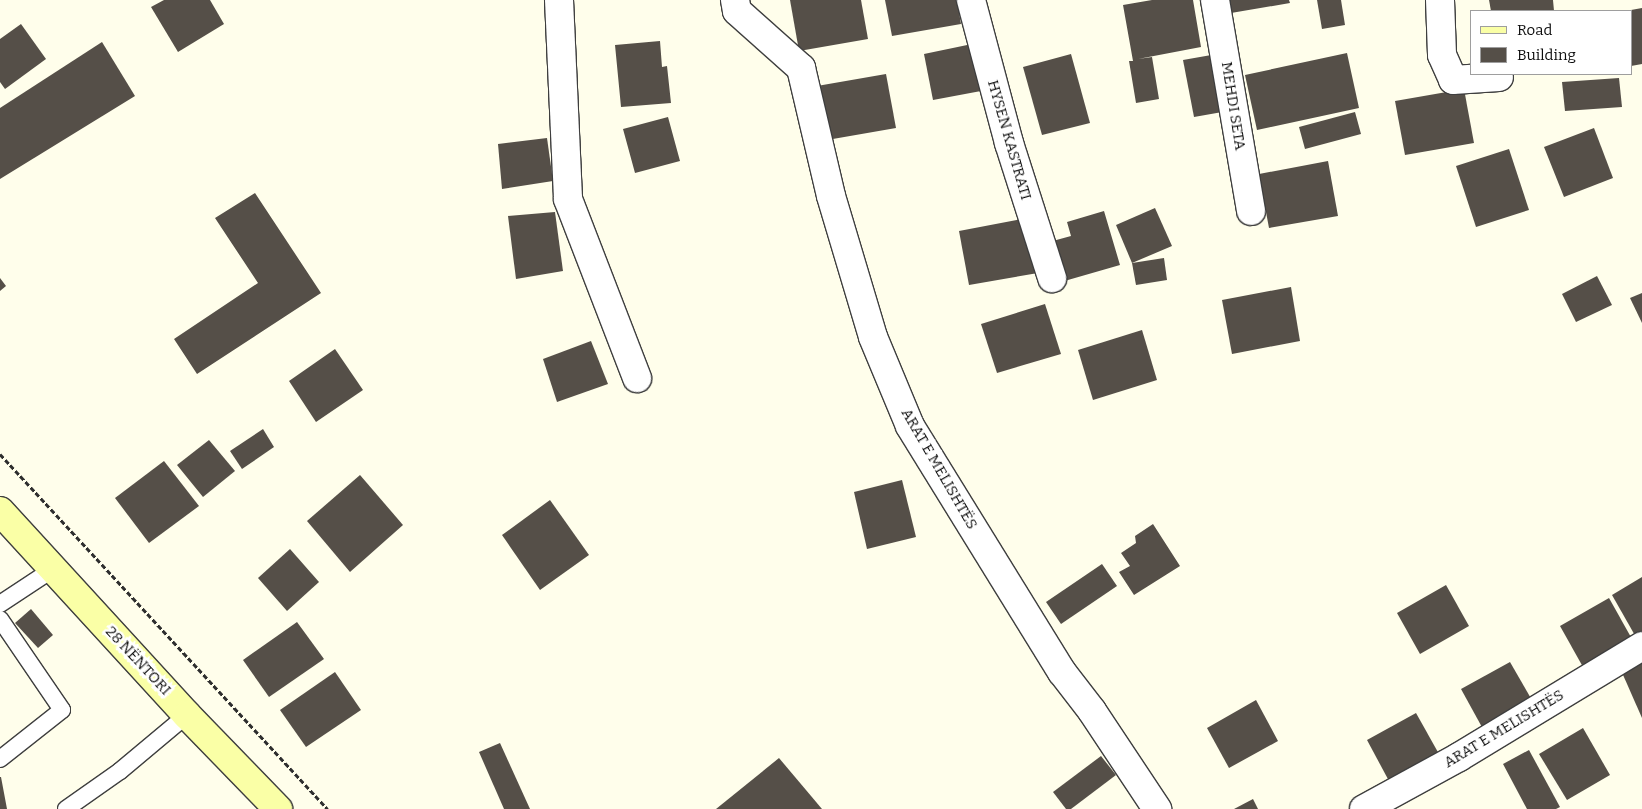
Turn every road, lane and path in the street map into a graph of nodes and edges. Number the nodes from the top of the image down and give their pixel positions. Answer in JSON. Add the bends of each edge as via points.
{"nodes":[{"id":1,"x":559,"y":0,"type":"edge"},
{"id":2,"x":735,"y":0,"type":"edge"},
{"id":3,"x":971,"y":0,"type":"edge"},
{"id":4,"x":1216,"y":0,"type":"edge"},
{"id":5,"x":1440,"y":0,"type":"edge"},
{"id":6,"x":1499,"y":77,"type":"dead end"},
{"id":7,"x":1251,"y":211,"type":"dead end"},
{"id":8,"x":1052,"y":278,"type":"dead end"},
{"id":9,"x":637,"y":378,"type":"dead end"},
{"id":10,"x":0,"y":454,"type":"edge"},
{"id":11,"x":0,"y":511,"type":"edge"},
{"id":12,"x":53,"y":569,"type":"junction"},
{"id":13,"x":0,"y":604,"type":"edge"},
{"id":14,"x":0,"y":618,"type":"edge"},
{"id":15,"x":1642,"y":646,"type":"edge"},
{"id":16,"x":187,"y":714,"type":"junction"},
{"id":17,"x":0,"y":759,"type":"edge"},
{"id":18,"x":66,"y":809,"type":"edge"},
{"id":19,"x":278,"y":809,"type":"edge"},
{"id":20,"x":328,"y":809,"type":"edge"},
{"id":21,"x":1157,"y":809,"type":"edge"},
{"id":22,"x":1364,"y":809,"type":"edge"}],
"edges":[{"from":1,"to":9,"type":"street","via":[[568,199]]},
{"from":2,"to":21,"type":"street","name":"ARAT E MELISHTËS","via":[[738,11],[801,68],[831,196],[870,327],[910,426],[1062,672]]},
{"from":3,"to":8,"type":"street","name":"HYSEN KASTRATI","via":[[1008,143]]},
{"from":4,"to":7,"type":"street","name":"MEHDI SETA"},
{"from":5,"to":6,"type":"street","via":[[1442,55],[1453,80]]},
{"from":10,"to":20,"type":"path"},
{"from":11,"to":12,"type":"main road","name":"28 NËNTORI"},
{"from":12,"to":13,"type":"lane"},
{"from":12,"to":16,"type":"main road","name":"28 NËNTORI"},
{"from":14,"to":17,"type":"lane","via":[[62,710]]},
{"from":15,"to":22,"type":"street","name":"ARAT E MELISHTËS","via":[[1459,757]]},
{"from":16,"to":18,"type":"lane","via":[[120,771]]},
{"from":16,"to":19,"type":"main road","name":"28 NËNTORI"}]}
